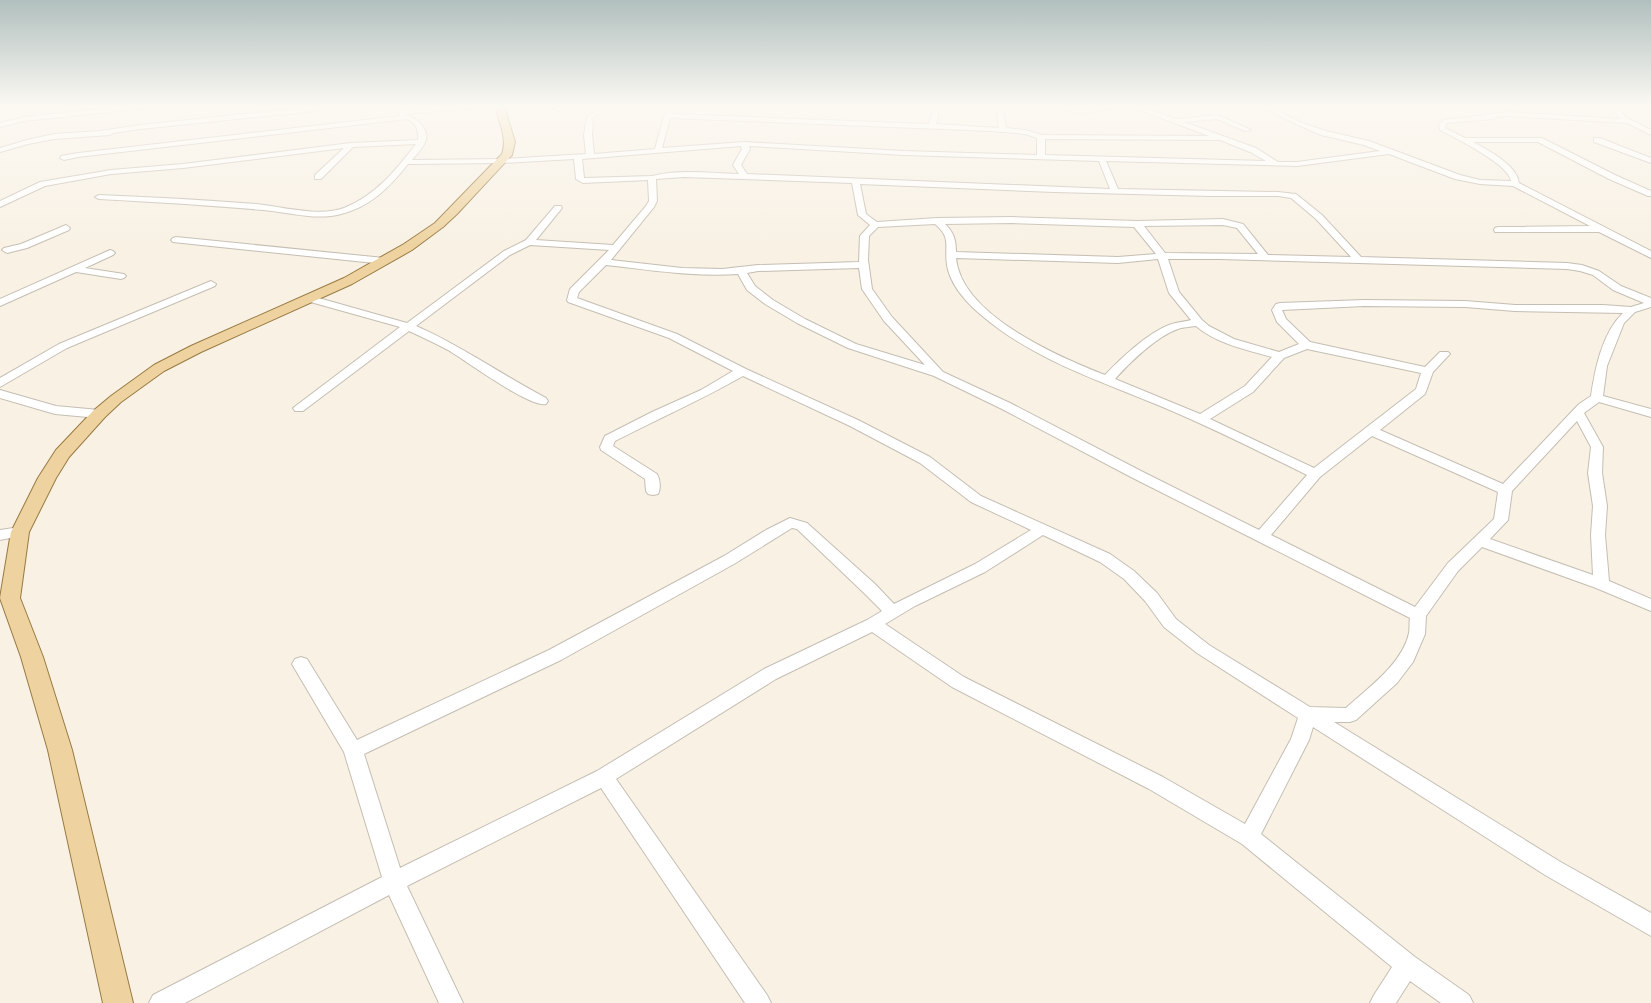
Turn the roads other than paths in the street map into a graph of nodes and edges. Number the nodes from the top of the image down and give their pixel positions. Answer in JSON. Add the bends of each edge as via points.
{"nodes":[{"id":1,"x":98,"y":153,"type":"edge"},
{"id":2,"x":289,"y":153,"type":"edge"},
{"id":3,"x":343,"y":153,"type":"edge"},
{"id":4,"x":414,"y":153,"type":"edge"},
{"id":5,"x":507,"y":153,"type":"edge"},
{"id":6,"x":590,"y":153,"type":"edge"},
{"id":7,"x":626,"y":153,"type":"edge"},
{"id":8,"x":744,"y":153,"type":"edge"},
{"id":9,"x":901,"y":153,"type":"edge"},
{"id":10,"x":1041,"y":153,"type":"edge"},
{"id":11,"x":1258,"y":153,"type":"edge"},
{"id":12,"x":1382,"y":153,"type":"edge"},
{"id":13,"x":1390,"y":153,"type":"edge"},
{"id":14,"x":1483,"y":153,"type":"edge"},
{"id":15,"x":1564,"y":153,"type":"edge"},
{"id":16,"x":1628,"y":153,"type":"edge"},
{"id":17,"x":590,"y":156,"type":"junction"},
{"id":18,"x":578,"y":157,"type":"junction"},
{"id":19,"x":1041,"y":157,"type":"junction"},
{"id":20,"x":64,"y":158,"type":"dead end"},
{"id":21,"x":1102,"y":160,"type":"junction"},
{"id":22,"x":502,"y":161,"type":"junction"},
{"id":23,"x":407,"y":162,"type":"junction"},
{"id":24,"x":1651,"y":162,"type":"edge"},
{"id":25,"x":1277,"y":164,"type":"junction"},
{"id":26,"x":745,"y":176,"type":"junction"},
{"id":27,"x":318,"y":177,"type":"dead end"},
{"id":28,"x":652,"y":178,"type":"junction"},
{"id":29,"x":856,"y":182,"type":"junction"},
{"id":30,"x":1515,"y":184,"type":"junction"},
{"id":31,"x":1115,"y":192,"type":"junction"},
{"id":32,"x":1651,"y":194,"type":"edge"},
{"id":33,"x":99,"y":197,"type":"dead end"},
{"id":34,"x":0,"y":204,"type":"edge"},
{"id":35,"x":558,"y":208,"type":"dead end"},
{"id":36,"x":937,"y":221,"type":"junction"},
{"id":37,"x":1137,"y":224,"type":"junction"},
{"id":38,"x":875,"y":225,"type":"junction"},
{"id":39,"x":66,"y":228,"type":"dead end"},
{"id":40,"x":1602,"y":229,"type":"junction"},
{"id":41,"x":1498,"y":230,"type":"dead end"},
{"id":42,"x":176,"y":240,"type":"dead end"},
{"id":43,"x":529,"y":242,"type":"junction"},
{"id":44,"x":615,"y":248,"type":"junction"},
{"id":45,"x":2,"y":251,"type":"edge"},
{"id":46,"x":110,"y":253,"type":"dead end"},
{"id":47,"x":952,"y":255,"type":"junction"},
{"id":48,"x":1651,"y":255,"type":"edge"},
{"id":49,"x":1162,"y":256,"type":"junction"},
{"id":50,"x":1266,"y":258,"type":"junction"},
{"id":51,"x":1358,"y":260,"type":"junction"},
{"id":52,"x":384,"y":261,"type":"junction"},
{"id":53,"x":604,"y":262,"type":"junction"},
{"id":54,"x":864,"y":265,"type":"junction"},
{"id":55,"x":74,"y":270,"type":"junction"},
{"id":56,"x":742,"y":272,"type":"junction"},
{"id":57,"x":120,"y":276,"type":"dead end"},
{"id":58,"x":211,"y":284,"type":"dead end"},
{"id":59,"x":311,"y":299,"type":"junction"},
{"id":60,"x":1651,"y":303,"type":"edge"},
{"id":61,"x":0,"y":304,"type":"edge"},
{"id":62,"x":1631,"y":310,"type":"junction"},
{"id":63,"x":1198,"y":322,"type":"junction"},
{"id":64,"x":407,"y":326,"type":"junction"},
{"id":65,"x":1306,"y":345,"type":"junction"},
{"id":66,"x":1444,"y":354,"type":"dead end"},
{"id":67,"x":1280,"y":356,"type":"junction"},
{"id":68,"x":742,"y":371,"type":"junction"},
{"id":69,"x":1428,"y":371,"type":"junction"},
{"id":70,"x":939,"y":374,"type":"junction"},
{"id":71,"x":1107,"y":381,"type":"junction"},
{"id":72,"x":0,"y":383,"type":"edge"},
{"id":73,"x":0,"y":394,"type":"edge"},
{"id":74,"x":1597,"y":398,"type":"junction"},
{"id":75,"x":542,"y":401,"type":"dead end"},
{"id":76,"x":299,"y":408,"type":"dead end"},
{"id":77,"x":1651,"y":412,"type":"edge"},
{"id":78,"x":1578,"y":413,"type":"junction"},
{"id":79,"x":99,"y":414,"type":"junction"},
{"id":80,"x":1201,"y":419,"type":"junction"},
{"id":81,"x":1370,"y":430,"type":"junction"},
{"id":82,"x":1315,"y":474,"type":"junction"},
{"id":83,"x":1505,"y":490,"type":"junction"},
{"id":84,"x":653,"y":491,"type":"dead end"},
{"id":85,"x":1043,"y":529,"type":"junction"},
{"id":86,"x":20,"y":532,"type":"junction"},
{"id":87,"x":0,"y":535,"type":"edge"},
{"id":88,"x":1262,"y":536,"type":"junction"},
{"id":89,"x":1480,"y":541,"type":"junction"},
{"id":90,"x":1601,"y":584,"type":"junction"},
{"id":91,"x":5,"y":600,"type":"edge"},
{"id":92,"x":1651,"y":605,"type":"edge"},
{"id":93,"x":892,"y":612,"type":"junction"},
{"id":94,"x":1418,"y":615,"type":"junction"},
{"id":95,"x":873,"y":624,"type":"junction"},
{"id":96,"x":301,"y":664,"type":"dead end"},
{"id":97,"x":1308,"y":714,"type":"junction"},
{"id":98,"x":353,"y":750,"type":"junction"},
{"id":99,"x":604,"y":777,"type":"junction"},
{"id":100,"x":1249,"y":837,"type":"junction"},
{"id":101,"x":394,"y":882,"type":"junction"},
{"id":102,"x":1651,"y":925,"type":"edge"},
{"id":103,"x":1407,"y":965,"type":"junction"},
{"id":104,"x":118,"y":1003,"type":"edge"},
{"id":105,"x":161,"y":1003,"type":"edge"},
{"id":106,"x":451,"y":1003,"type":"edge"},
{"id":107,"x":759,"y":1003,"type":"edge"},
{"id":108,"x":1382,"y":1003,"type":"edge"},
{"id":109,"x":1461,"y":1003,"type":"edge"}],
"edges":[{"from":1,"to":20,"type":"street"},
{"from":2,"to":34,"type":"street","via":[[111,172],[43,184]]},
{"from":3,"to":27,"type":"street"},
{"from":4,"to":23,"type":"street"},
{"from":5,"to":22,"type":"main road"},
{"from":6,"to":17,"type":"street"},
{"from":7,"to":17,"type":"street"},
{"from":8,"to":26,"type":"street","via":[[737,165]]},
{"from":9,"to":19,"type":"street"},
{"from":10,"to":19,"type":"street"},
{"from":11,"to":25,"type":"street"},
{"from":12,"to":25,"type":"street","via":[[1297,164]]},
{"from":13,"to":30,"type":"street","via":[[1458,177],[1480,182]]},
{"from":14,"to":30,"type":"street","via":[[1514,176]]},
{"from":15,"to":32,"type":"street"},
{"from":16,"to":24,"type":"street"},
{"from":17,"to":18,"type":"street"},
{"from":18,"to":22,"type":"street"},
{"from":18,"to":28,"type":"street","via":[[580,179],[586,181]]},
{"from":19,"to":21,"type":"street"},
{"from":21,"to":25,"type":"street"},
{"from":21,"to":31,"type":"street"},
{"from":22,"to":23,"type":"street"},
{"from":22,"to":52,"type":"main road","via":[[439,225]]},
{"from":23,"to":33,"type":"street","via":[[391,182],[374,196],[346,211],[332,213],[292,212],[158,199]]},
{"from":26,"to":28,"type":"street","via":[[684,175]]},
{"from":26,"to":29,"type":"street"},
{"from":28,"to":44,"type":"street","via":[[653,201],[650,207]]},
{"from":29,"to":31,"type":"street"},
{"from":29,"to":38,"type":"street","via":[[862,215]]},
{"from":30,"to":40,"type":"street"},
{"from":31,"to":51,"type":"street","via":[[1294,196],[1319,217]]},
{"from":35,"to":43,"type":"street"},
{"from":36,"to":37,"type":"street","via":[[1012,220]]},
{"from":36,"to":38,"type":"street"},
{"from":36,"to":47,"type":"street","via":[[950,234]]},
{"from":37,"to":49,"type":"street"},
{"from":37,"to":50,"type":"street","via":[[1223,222],[1240,226]]},
{"from":38,"to":54,"type":"street","via":[[865,236]]},
{"from":39,"to":45,"type":"street","via":[[24,246]]},
{"from":40,"to":41,"type":"street"},
{"from":40,"to":48,"type":"street"},
{"from":42,"to":52,"type":"street"},
{"from":43,"to":44,"type":"street"},
{"from":43,"to":64,"type":"street","via":[[507,253]]},
{"from":44,"to":53,"type":"street"},
{"from":46,"to":55,"type":"street"},
{"from":47,"to":49,"type":"street","via":[[1118,260]]},
{"from":47,"to":71,"type":"street","via":[[953,272],[975,305],[1038,350]]},
{"from":49,"to":50,"type":"street"},
{"from":49,"to":63,"type":"street","via":[[1174,294]]},
{"from":50,"to":51,"type":"street"},
{"from":51,"to":60,"type":"street","via":[[1582,268],[1596,273],[1617,288]]},
{"from":52,"to":59,"type":"main road"},
{"from":53,"to":56,"type":"street","via":[[705,272]]},
{"from":53,"to":68,"type":"street","via":[[574,292],[572,300],[673,336]]},
{"from":54,"to":56,"type":"street","via":[[758,268]]},
{"from":54,"to":70,"type":"street","via":[[866,289],[888,319]]},
{"from":55,"to":57,"type":"street"},
{"from":55,"to":61,"type":"street"},
{"from":56,"to":70,"type":"street","via":[[751,288],[801,321],[852,346]]},
{"from":58,"to":72,"type":"street","via":[[63,346]]},
{"from":59,"to":64,"type":"street"},
{"from":59,"to":79,"type":"main road","via":[[202,346],[159,368]]},
{"from":60,"to":62,"type":"street"},
{"from":62,"to":65,"type":"street","via":[[1457,304],[1356,303],[1280,306],[1277,310],[1281,320]]},
{"from":62,"to":74,"type":"street","via":[[1619,322],[1602,366]]},
{"from":63,"to":67,"type":"street","via":[[1230,341]]},
{"from":63,"to":71,"type":"street","via":[[1173,327],[1144,346],[1114,371]]},
{"from":64,"to":75,"type":"street","via":[[440,340]]},
{"from":64,"to":76,"type":"street"},
{"from":65,"to":67,"type":"street"},
{"from":65,"to":69,"type":"street"},
{"from":66,"to":69,"type":"street"},
{"from":67,"to":80,"type":"street","via":[[1249,389]]},
{"from":68,"to":84,"type":"street","via":[[705,393],[610,439],[606,446],[652,477]]},
{"from":68,"to":85,"type":"street","via":[[792,393],[925,460],[976,499]]},
{"from":69,"to":81,"type":"street","via":[[1421,391]]},
{"from":70,"to":88,"type":"street"},
{"from":71,"to":80,"type":"street"},
{"from":73,"to":79,"type":"street","via":[[55,410]]},
{"from":74,"to":77,"type":"street"},
{"from":74,"to":78,"type":"street"},
{"from":78,"to":83,"type":"street"},
{"from":78,"to":90,"type":"street","via":[[1597,447],[1595,473],[1600,506],[1598,535]]},
{"from":79,"to":86,"type":"main road","via":[[62,454]]},
{"from":80,"to":82,"type":"street"},
{"from":81,"to":82,"type":"street"},
{"from":81,"to":83,"type":"street"},
{"from":82,"to":88,"type":"street"},
{"from":83,"to":89,"type":"street","via":[[1501,520]]},
{"from":85,"to":93,"type":"street","via":[[980,568]]},
{"from":85,"to":97,"type":"street","via":[[1105,558],[1129,574],[1151,597],[1170,623],[1203,649]]},
{"from":86,"to":87,"type":"street"},
{"from":86,"to":91,"type":"main road"},
{"from":88,"to":94,"type":"street"},
{"from":89,"to":90,"type":"street"},
{"from":89,"to":94,"type":"street","via":[[1453,567]]},
{"from":90,"to":92,"type":"street"},
{"from":91,"to":104,"type":"main road","via":[[32,657],[60,750]]},
{"from":93,"to":95,"type":"street"},
{"from":93,"to":98,"type":"street","via":[[802,526],[790,523],[722,564],[555,654]]},
{"from":94,"to":97,"type":"street","via":[[1417,634],[1407,657],[1392,678],[1350,715]]},
{"from":95,"to":99,"type":"street","via":[[770,674]]},
{"from":95,"to":100,"type":"street","via":[[958,682],[1156,783]]},
{"from":96,"to":98,"type":"street"},
{"from":97,"to":100,"type":"street","via":[[1300,740]]},
{"from":97,"to":102,"type":"street","via":[[1552,868]]},
{"from":98,"to":101,"type":"street"},
{"from":99,"to":101,"type":"street"},
{"from":99,"to":107,"type":"street"},
{"from":100,"to":103,"type":"street"},
{"from":101,"to":105,"type":"street"},
{"from":101,"to":106,"type":"street"},
{"from":103,"to":108,"type":"street"},
{"from":103,"to":109,"type":"street"}]}
